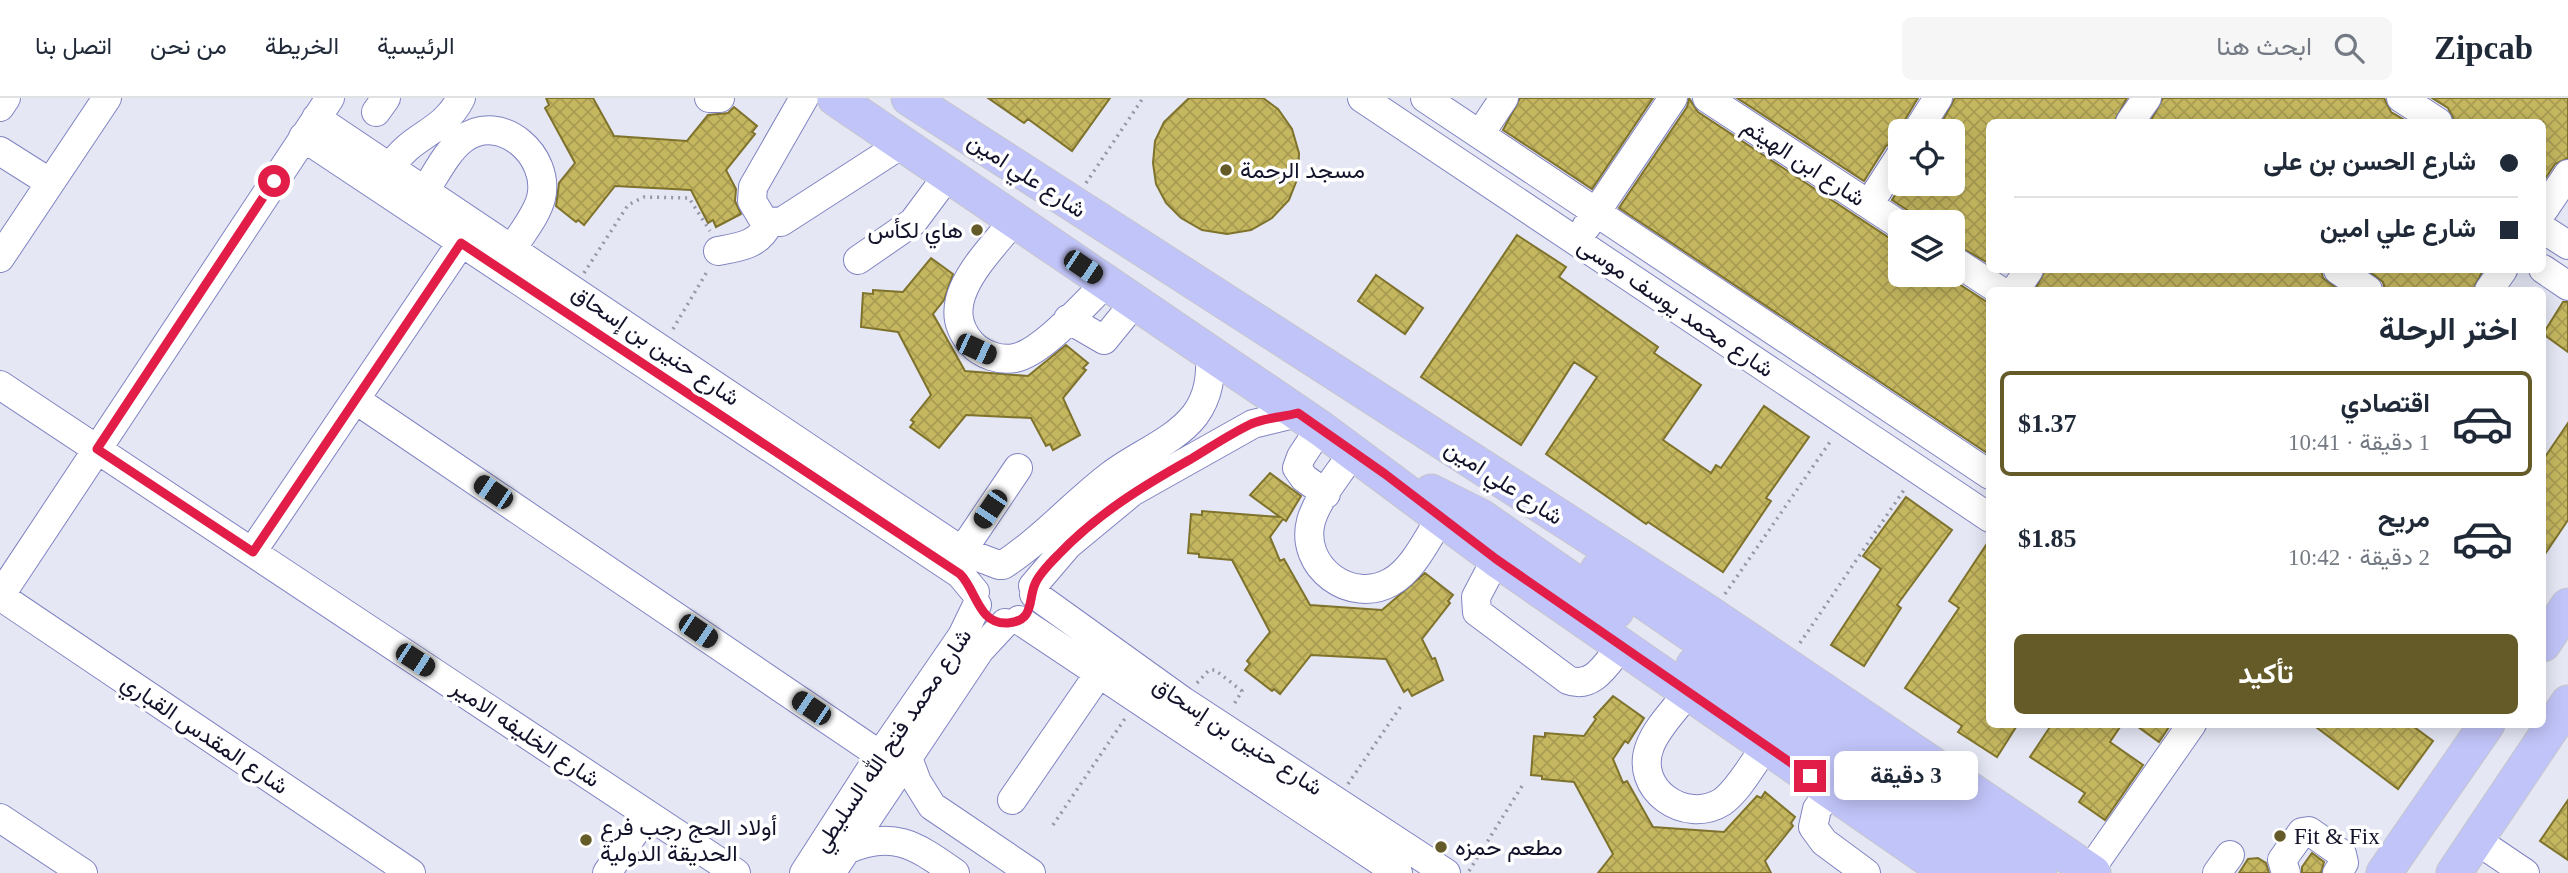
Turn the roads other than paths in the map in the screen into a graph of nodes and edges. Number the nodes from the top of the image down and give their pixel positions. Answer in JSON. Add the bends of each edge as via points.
{"nodes":[{"id":1,"x":6,"y":98,"type":"edge"},
{"id":2,"x":107,"y":98,"type":"edge"},
{"id":3,"x":461,"y":98,"type":"edge"},
{"id":4,"x":709,"y":98,"type":"edge"},
{"id":5,"x":720,"y":98,"type":"edge"},
{"id":6,"x":804,"y":98,"type":"edge"},
{"id":7,"x":835,"y":98,"type":"edge"},
{"id":8,"x":909,"y":98,"type":"edge"},
{"id":9,"x":1362,"y":98,"type":"edge"},
{"id":10,"x":1426,"y":98,"type":"edge"},
{"id":11,"x":1504,"y":98,"type":"edge"},
{"id":12,"x":1673,"y":98,"type":"edge"},
{"id":13,"x":1707,"y":98,"type":"edge"},
{"id":14,"x":1938,"y":98,"type":"edge"},
{"id":15,"x":2147,"y":98,"type":"edge"},
{"id":16,"x":2403,"y":99,"type":"edge"},
{"id":17,"x":0,"y":107,"type":"edge"},
{"id":18,"x":316,"y":118,"type":"edge"},
{"id":19,"x":1925,"y":119,"type":"edge"},
{"id":20,"x":2133,"y":119,"type":"edge"},
{"id":21,"x":2433,"y":119,"type":"edge"},
{"id":22,"x":1480,"y":134,"type":"junction"},
{"id":23,"x":902,"y":144,"type":"junction"},
{"id":24,"x":0,"y":152,"type":"edge"},
{"id":25,"x":357,"y":160,"type":"junction"},
{"id":26,"x":390,"y":168,"type":"junction"},
{"id":27,"x":2568,"y":174,"type":"edge"},
{"id":28,"x":948,"y":175,"type":"junction"},
{"id":29,"x":1888,"y":175,"type":"edge"},
{"id":30,"x":49,"y":182,"type":"junction"},
{"id":31,"x":425,"y":191,"type":"junction"},
{"id":32,"x":2546,"y":201,"type":"edge"},
{"id":33,"x":1869,"y":204,"type":"junction"},
{"id":34,"x":1596,"y":212,"type":"junction"},
{"id":35,"x":1888,"y":217,"type":"edge"},
{"id":36,"x":1014,"y":220,"type":"junction"},
{"id":37,"x":769,"y":223,"type":"junction"},
{"id":38,"x":2546,"y":231,"type":"edge"},
{"id":39,"x":1577,"y":241,"type":"junction"},
{"id":40,"x":461,"y":243,"type":"junction"},
{"id":41,"x":2568,"y":245,"type":"edge"},
{"id":42,"x":512,"y":249,"type":"junction"},
{"id":43,"x":718,"y":251,"type":"road end"},
{"id":44,"x":0,"y":258,"type":"edge"},
{"id":45,"x":858,"y":260,"type":"dead end"},
{"id":46,"x":1965,"y":268,"type":"edge"},
{"id":47,"x":2546,"y":271,"type":"edge"},
{"id":48,"x":2342,"y":273,"type":"edge"},
{"id":49,"x":1106,"y":283,"type":"junction"},
{"id":50,"x":2568,"y":286,"type":"edge"},
{"id":51,"x":1994,"y":287,"type":"edge"},
{"id":52,"x":2364,"y":287,"type":"edge"},
{"id":53,"x":1135,"y":302,"type":"junction"},
{"id":54,"x":1068,"y":319,"type":"junction"},
{"id":55,"x":1210,"y":353,"type":"junction"},
{"id":56,"x":0,"y":385,"type":"edge"},
{"id":57,"x":1355,"y":386,"type":"junction"},
{"id":58,"x":356,"y":400,"type":"junction"},
{"id":59,"x":1194,"y":415,"type":"junction"},
{"id":60,"x":1309,"y":421,"type":"junction"},
{"id":61,"x":1225,"y":439,"type":"junction"},
{"id":62,"x":97,"y":449,"type":"junction"},
{"id":63,"x":1353,"y":452,"type":"junction"},
{"id":64,"x":1018,"y":468,"type":"dead end"},
{"id":65,"x":1986,"y":472,"type":"edge"},
{"id":66,"x":1385,"y":474,"type":"junction"},
{"id":67,"x":1326,"y":494,"type":"junction"},
{"id":68,"x":1986,"y":515,"type":"edge"},
{"id":69,"x":1440,"y":519,"type":"junction"},
{"id":70,"x":962,"y":551,"type":"junction"},
{"id":71,"x":253,"y":552,"type":"junction"},
{"id":72,"x":1496,"y":559,"type":"junction"},
{"id":73,"x":1001,"y":565,"type":"junction"},
{"id":74,"x":1034,"y":590,"type":"junction"},
{"id":75,"x":0,"y":596,"type":"edge"},
{"id":76,"x":976,"y":598,"type":"junction"},
{"id":77,"x":1012,"y":622,"type":"junction"},
{"id":78,"x":1621,"y":646,"type":"junction"},
{"id":79,"x":1100,"y":672,"type":"junction"},
{"id":80,"x":1688,"y":692,"type":"junction"},
{"id":81,"x":2568,"y":703,"type":"edge"},
{"id":82,"x":2189,"y":728,"type":"edge"},
{"id":83,"x":2484,"y":728,"type":"edge"},
{"id":84,"x":1766,"y":746,"type":"junction"},
{"id":85,"x":880,"y":755,"type":"junction"},
{"id":86,"x":908,"y":758,"type":"junction"},
{"id":87,"x":1832,"y":790,"type":"junction"},
{"id":88,"x":1012,"y":800,"type":"dead end"},
{"id":89,"x":939,"y":813,"type":"junction"},
{"id":90,"x":647,"y":814,"type":"junction"},
{"id":91,"x":1932,"y":814,"type":"junction"},
{"id":92,"x":0,"y":818,"type":"edge"},
{"id":93,"x":916,"y":846,"type":"junction"},
{"id":94,"x":839,"y":862,"type":"edge"},
{"id":95,"x":2464,"y":863,"type":"edge"},
{"id":96,"x":2092,"y":872,"type":"edge"},
{"id":97,"x":83,"y":873,"type":"edge"},
{"id":98,"x":411,"y":873,"type":"edge"},
{"id":99,"x":607,"y":873,"type":"edge"},
{"id":100,"x":736,"y":873,"type":"edge"},
{"id":101,"x":803,"y":873,"type":"edge"},
{"id":102,"x":955,"y":873,"type":"edge"},
{"id":103,"x":1031,"y":873,"type":"edge"},
{"id":104,"x":1398,"y":873,"type":"edge"},
{"id":105,"x":1446,"y":873,"type":"edge"},
{"id":106,"x":1867,"y":873,"type":"edge"},
{"id":107,"x":1949,"y":873,"type":"edge"},
{"id":108,"x":1994,"y":873,"type":"edge"},
{"id":109,"x":2039,"y":873,"type":"edge"},
{"id":110,"x":2286,"y":873,"type":"edge"},
{"id":111,"x":2337,"y":873,"type":"edge"},
{"id":112,"x":2384,"y":873,"type":"edge"},
{"id":113,"x":2525,"y":873,"type":"edge"}],
"edges":[{"from":1,"to":17,"type":"street"},
{"from":2,"to":30,"type":"street"},
{"from":3,"to":26,"type":"street","via":[[442,123],[405,146]]},
{"from":4,"to":5,"type":"street"},
{"from":6,"to":37,"type":"street","via":[[753,187],[752,201],[759,217]]},
{"from":7,"to":23,"type":"main road","name":"شارع علي امين"},
{"from":8,"to":57,"type":"main road","name":"شارع علي امين"},
{"from":9,"to":39,"type":"street","name":"شارع محمد يوسف موسى"},
{"from":10,"to":22,"type":"street","name":"شارع محمد يوسف موسى"},
{"from":11,"to":22,"type":"street"},
{"from":12,"to":34,"type":"street"},
{"from":13,"to":33,"type":"street","name":"شارع ابن الهيثم"},
{"from":14,"to":19,"type":"street"},
{"from":15,"to":20,"type":"street"},
{"from":16,"to":21,"type":"street"},
{"from":18,"to":25,"type":"street","name":"شارع حنين بن إسحاق"},
{"from":18,"to":62,"type":"street"},
{"from":22,"to":34,"type":"street","name":"شارع محمد يوسف موسى"},
{"from":23,"to":28,"type":"main road","name":"شارع علي امين"},
{"from":23,"to":37,"type":"street","via":[[781,222]]},
{"from":24,"to":30,"type":"street"},
{"from":25,"to":26,"type":"street","name":"شارع حنين بن إسحاق"},
{"from":25,"to":40,"type":"street","name":"شارع حنين بن إسحاق"},
{"from":26,"to":31,"type":"street","name":"شارع حنين بن إسحاق"},
{"from":27,"to":32,"type":"street"},
{"from":28,"to":36,"type":"main road","name":"شارع علي امين"},
{"from":28,"to":45,"type":"street","via":[[913,222]]},
{"from":29,"to":33,"type":"street"},
{"from":30,"to":44,"type":"street"},
{"from":31,"to":42,"type":"street","name":"شارع حنين بن إسحاق"},
{"from":31,"to":42,"type":"street","via":[[464,138],[494,131],[523,143],[540,168],[541,198]]},
{"from":33,"to":35,"type":"street","name":"شارع ابن الهيثم"},
{"from":34,"to":39,"type":"street"},
{"from":34,"to":65,"type":"street","name":"شارع محمد يوسف موسى"},
{"from":36,"to":49,"type":"main road","name":"شارع علي امين"},
{"from":36,"to":54,"type":"street","via":[[960,293],[957,314],[963,333],[976,349],[995,358],[1016,358],[1034,349]]},
{"from":37,"to":43,"type":"street","via":[[751,243]]},
{"from":38,"to":41,"type":"street"},
{"from":39,"to":68,"type":"street","name":"شارع محمد يوسف موسى"},
{"from":40,"to":58,"type":"street"},
{"from":40,"to":76,"type":"street","name":"شارع حنين بن إسحاق","via":[[960,574]]},
{"from":42,"to":70,"type":"street","name":"شارع حنين بن إسحاق"},
{"from":46,"to":51,"type":"street"},
{"from":47,"to":50,"type":"street"},
{"from":48,"to":52,"type":"street"},
{"from":49,"to":53,"type":"main road","name":"شارع علي امين"},
{"from":49,"to":54,"type":"street"},
{"from":53,"to":54,"type":"street","via":[[1104,340]]},
{"from":53,"to":55,"type":"main road","name":"شارع علي امين"},
{"from":55,"to":59,"type":"street","via":[[1209,384]]},
{"from":55,"to":60,"type":"main road","name":"شارع علي امين"},
{"from":56,"to":62,"type":"street","name":"شارع الخليفه الامير"},
{"from":57,"to":91,"type":"main road","via":[[1440,461]]},
{"from":57,"to":96,"type":"main road","name":"شارع علي امين","via":[[1710,614]]},
{"from":58,"to":71,"type":"street"},
{"from":58,"to":85,"type":"street"},
{"from":59,"to":61,"type":"street","via":[[1213,418]]},
{"from":59,"to":73,"type":"street","via":[[1181,429],[1090,491]]},
{"from":60,"to":61,"type":"street","via":[[1252,424]]},
{"from":60,"to":63,"type":"main road","name":"شارع علي امين"},
{"from":60,"to":67,"type":"street","via":[[1297,468]]},
{"from":61,"to":74,"type":"street","via":[[1106,511],[1058,555]]},
{"from":62,"to":71,"type":"street","name":"شارع الخليفه الامير"},
{"from":62,"to":75,"type":"street"},
{"from":63,"to":66,"type":"main road","name":"شارع علي امين"},
{"from":63,"to":67,"type":"street"},
{"from":64,"to":70,"type":"street"},
{"from":66,"to":69,"type":"main road","name":"شارع علي امين"},
{"from":66,"to":91,"type":"main road","via":[[1481,517]]},
{"from":67,"to":69,"type":"street","via":[[1311,520],[1310,542],[1317,563],[1331,579],[1351,588],[1373,589],[1393,582]]},
{"from":69,"to":72,"type":"main road","name":"شارع علي امين"},
{"from":70,"to":73,"type":"street","name":"شارع حنين بن إسحاق"},
{"from":71,"to":90,"type":"street","name":"شارع الخليفه الامير"},
{"from":72,"to":78,"type":"main road","name":"شارع علي امين"},
{"from":72,"to":78,"type":"street","via":[[1476,597],[1478,612],[1568,680],[1592,680]]},
{"from":73,"to":74,"type":"street","via":[[1022,570]]},
{"from":73,"to":76,"type":"street","via":[[982,575]]},
{"from":74,"to":77,"type":"street","via":[[1027,613]]},
{"from":74,"to":105,"type":"street","name":"شارع حنين بن إسحاق","via":[[1183,701]]},
{"from":75,"to":98,"type":"street","name":"شارع المقدس القباري"},
{"from":76,"to":77,"type":"street","via":[[984,615]]},
{"from":76,"to":85,"type":"street","name":"شارع محمد فتح الله السليطي","via":[[962,636]]},
{"from":77,"to":79,"type":"street","name":"شارع حنين بن إسحاق"},
{"from":77,"to":86,"type":"street","name":"شارع محمد فتح الله السليطي","via":[[980,650]]},
{"from":78,"to":80,"type":"main road","name":"شارع علي امين"},
{"from":79,"to":88,"type":"street"},
{"from":79,"to":104,"type":"street","name":"شارع حنين بن إسحاق"},
{"from":80,"to":84,"type":"main road","name":"شارع علي امين"},
{"from":80,"to":84,"type":"street","via":[[1650,746],[1647,766],[1653,785],[1666,801],[1684,809],[1705,809],[1723,801]]},
{"from":81,"to":95,"type":"main road"},
{"from":82,"to":96,"type":"street"},
{"from":83,"to":112,"type":"main road"},
{"from":84,"to":87,"type":"main road","name":"شارع علي امين"},
{"from":85,"to":101,"type":"street","name":"شارع محمد فتح الله السليطي"},
{"from":86,"to":89,"type":"street","via":[[924,795]]},
{"from":86,"to":94,"type":"street","name":"شارع محمد فتح الله السليطي"},
{"from":87,"to":106,"type":"street","via":[[1813,827],[1824,842]]},
{"from":87,"to":107,"type":"main road","name":"شارع علي امين"},
{"from":89,"to":93,"type":"street","via":[[919,824]]},
{"from":89,"to":103,"type":"street"},
{"from":90,"to":99,"type":"street"},
{"from":90,"to":100,"type":"street","name":"شارع الخليفه الامير"},
{"from":91,"to":108,"type":"main road"},
{"from":91,"to":109,"type":"main road"},
{"from":92,"to":97,"type":"street"},
{"from":93,"to":94,"type":"street","via":[[881,840]]},
{"from":93,"to":102,"type":"street"},
{"from":95,"to":113,"type":"street"},
{"from":110,"to":111,"type":"street","via":[[2282,860],[2302,832],[2309,831],[2342,854],[2344,863]]}]}
